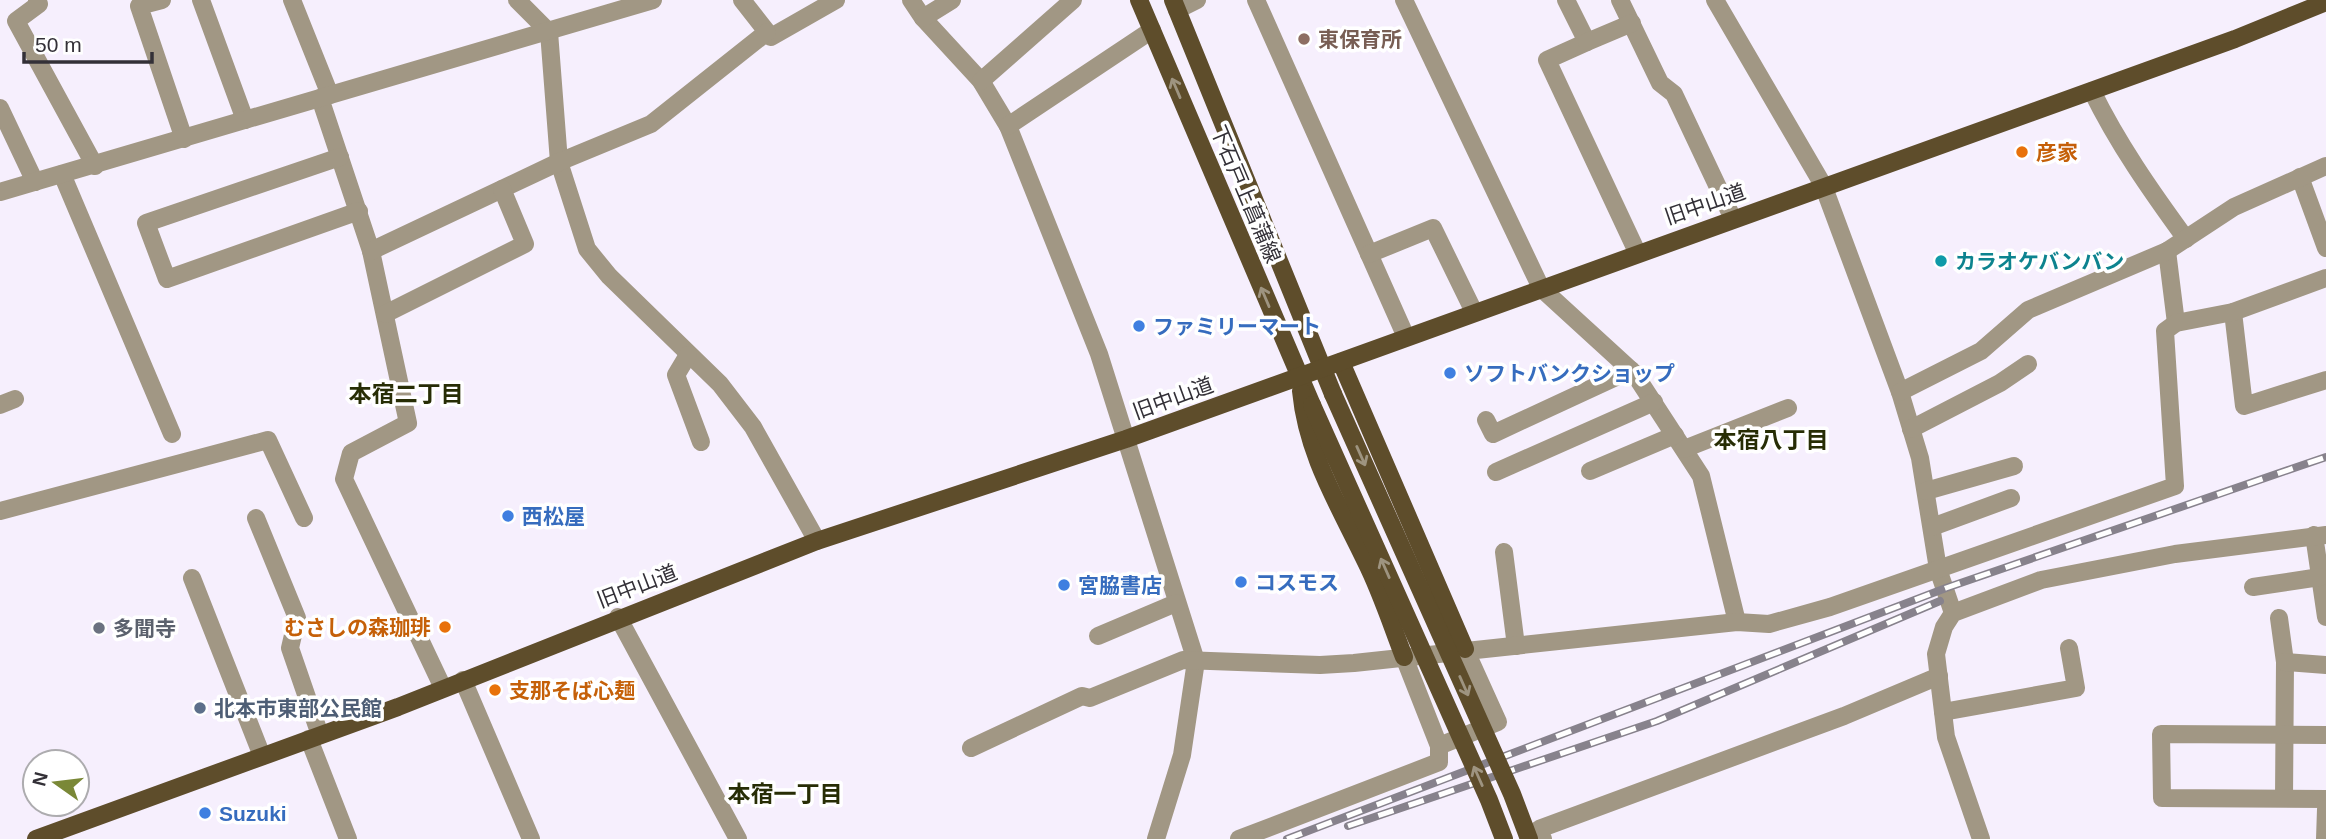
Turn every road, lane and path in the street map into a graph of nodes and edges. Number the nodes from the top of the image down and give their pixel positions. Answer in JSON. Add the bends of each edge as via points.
{"nodes":[{"id":1,"x":37,"y":0,"type":"edge"},
{"id":2,"x":162,"y":0,"type":"edge"},
{"id":3,"x":201,"y":0,"type":"edge"},
{"id":4,"x":292,"y":0,"type":"edge"},
{"id":5,"x":517,"y":0,"type":"edge"},
{"id":6,"x":653,"y":0,"type":"edge"},
{"id":7,"x":742,"y":0,"type":"edge"},
{"id":8,"x":836,"y":0,"type":"edge"},
{"id":9,"x":911,"y":0,"type":"edge"},
{"id":10,"x":952,"y":0,"type":"edge"},
{"id":11,"x":1073,"y":0,"type":"edge"},
{"id":12,"x":1139,"y":0,"type":"edge"},
{"id":13,"x":1197,"y":0,"type":"edge"},
{"id":14,"x":1256,"y":0,"type":"edge"},
{"id":15,"x":1404,"y":0,"type":"edge"},
{"id":16,"x":1566,"y":0,"type":"edge"},
{"id":17,"x":1620,"y":0,"type":"edge"},
{"id":18,"x":1716,"y":0,"type":"edge"},
{"id":19,"x":2326,"y":2,"type":"edge"},
{"id":20,"x":1175,"y":5,"type":"edge"},
{"id":21,"x":602,"y":7,"type":"edge"},
{"id":22,"x":923,"y":18,"type":"junction"},
{"id":23,"x":1632,"y":23,"type":"junction"},
{"id":24,"x":1152,"y":30,"type":"junction"},
{"id":25,"x":548,"y":32,"type":"junction"},
{"id":26,"x":766,"y":32,"type":"junction"},
{"id":27,"x":1587,"y":42,"type":"junction"},
{"id":28,"x":981,"y":81,"type":"junction"},
{"id":29,"x":2092,"y":91,"type":"junction"},
{"id":30,"x":325,"y":97,"type":"junction"},
{"id":31,"x":0,"y":108,"type":"edge"},
{"id":32,"x":245,"y":120,"type":"junction"},
{"id":33,"x":1008,"y":126,"type":"junction"},
{"id":34,"x":184,"y":139,"type":"junction"},
{"id":35,"x":340,"y":157,"type":"junction"},
{"id":36,"x":559,"y":162,"type":"junction"},
{"id":37,"x":95,"y":166,"type":"junction"},
{"id":38,"x":2326,"y":166,"type":"edge"},
{"id":39,"x":62,"y":174,"type":"junction"},
{"id":40,"x":2300,"y":177,"type":"junction"},
{"id":41,"x":35,"y":182,"type":"junction"},
{"id":42,"x":1823,"y":185,"type":"junction"},
{"id":43,"x":502,"y":188,"type":"junction"},
{"id":44,"x":0,"y":192,"type":"edge"},
{"id":45,"x":359,"y":211,"type":"junction"},
{"id":46,"x":1733,"y":219,"type":"junction"},
{"id":47,"x":2186,"y":239,"type":"junction"},
{"id":48,"x":2326,"y":248,"type":"edge"},
{"id":49,"x":371,"y":251,"type":"junction"},
{"id":50,"x":2167,"y":251,"type":"junction"},
{"id":51,"x":1637,"y":252,"type":"junction"},
{"id":52,"x":1369,"y":254,"type":"junction"},
{"id":53,"x":2326,"y":278,"type":"edge"},
{"id":54,"x":1541,"y":288,"type":"junction"},
{"id":55,"x":1474,"y":312,"type":"junction"},
{"id":56,"x":2233,"y":312,"type":"junction"},
{"id":57,"x":385,"y":314,"type":"junction"},
{"id":58,"x":2176,"y":323,"type":"junction"},
{"id":59,"x":1406,"y":337,"type":"junction"},
{"id":60,"x":688,"y":355,"type":"junction"},
{"id":61,"x":1341,"y":362,"type":"junction"},
{"id":62,"x":2028,"y":364,"type":"dead end"},
{"id":63,"x":1321,"y":368,"type":"junction"},
{"id":64,"x":1631,"y":370,"type":"junction"},
{"id":65,"x":1299,"y":377,"type":"junction"},
{"id":66,"x":2326,"y":380,"type":"edge"},
{"id":67,"x":1900,"y":392,"type":"junction"},
{"id":68,"x":1654,"y":402,"type":"junction"},
{"id":69,"x":1788,"y":408,"type":"dead end"},
{"id":70,"x":1486,"y":420,"type":"dead end"},
{"id":71,"x":1911,"y":429,"type":"junction"},
{"id":72,"x":172,"y":434,"type":"dead end"},
{"id":73,"x":1126,"y":439,"type":"junction"},
{"id":74,"x":701,"y":442,"type":"dead end"},
{"id":75,"x":1679,"y":442,"type":"junction"},
{"id":76,"x":2014,"y":466,"type":"dead end"},
{"id":77,"x":1590,"y":471,"type":"dead end"},
{"id":78,"x":1496,"y":472,"type":"dead end"},
{"id":79,"x":1926,"y":491,"type":"junction"},
{"id":80,"x":2011,"y":498,"type":"dead end"},
{"id":81,"x":0,"y":511,"type":"edge"},
{"id":82,"x":256,"y":518,"type":"dead end"},
{"id":83,"x":304,"y":518,"type":"dead end"},
{"id":84,"x":1933,"y":527,"type":"junction"},
{"id":85,"x":2320,"y":535,"type":"edge"},
{"id":86,"x":817,"y":541,"type":"junction"},
{"id":87,"x":1504,"y":552,"type":"dead end"},
{"id":88,"x":1938,"y":569,"type":"junction"},
{"id":89,"x":2320,"y":577,"type":"junction"},
{"id":90,"x":192,"y":578,"type":"dead end"},
{"id":91,"x":2253,"y":587,"type":"dead end"},
{"id":92,"x":1176,"y":603,"type":"junction"},
{"id":93,"x":1953,"y":613,"type":"junction"},
{"id":94,"x":618,"y":617,"type":"junction"},
{"id":95,"x":2326,"y":617,"type":"edge"},
{"id":96,"x":2279,"y":618,"type":"dead end"},
{"id":97,"x":1737,"y":622,"type":"junction"},
{"id":98,"x":1098,"y":636,"type":"dead end"},
{"id":99,"x":1516,"y":646,"type":"junction"},
{"id":100,"x":2069,"y":648,"type":"dead end"},
{"id":101,"x":1465,"y":649,"type":"junction"},
{"id":102,"x":1404,"y":657,"type":"junction"},
{"id":103,"x":1196,"y":661,"type":"junction"},
{"id":104,"x":2285,"y":662,"type":"junction"},
{"id":105,"x":2326,"y":665,"type":"edge"},
{"id":106,"x":1940,"y":676,"type":"junction"},
{"id":107,"x":463,"y":680,"type":"junction"},
{"id":108,"x":443,"y":688,"type":"junction"},
{"id":109,"x":1943,"y":712,"type":"junction"},
{"id":110,"x":2286,"y":735,"type":"junction"},
{"id":111,"x":2326,"y":735,"type":"edge"},
{"id":112,"x":315,"y":737,"type":"junction"},
{"id":113,"x":1439,"y":746,"type":"junction"},
{"id":114,"x":971,"y":748,"type":"dead end"},
{"id":115,"x":262,"y":756,"type":"junction"},
{"id":116,"x":2284,"y":798,"type":"junction"},
{"id":117,"x":2326,"y":799,"type":"edge"},
{"id":118,"x":2326,"y":809,"type":"edge"},
{"id":119,"x":58,"y":835,"type":"edge"},
{"id":120,"x":36,"y":839,"type":"edge"},
{"id":121,"x":348,"y":839,"type":"edge"},
{"id":122,"x":531,"y":839,"type":"edge"},
{"id":123,"x":738,"y":839,"type":"edge"},
{"id":124,"x":1156,"y":839,"type":"edge"},
{"id":125,"x":1239,"y":839,"type":"edge"},
{"id":126,"x":1504,"y":839,"type":"edge"},
{"id":127,"x":1529,"y":839,"type":"edge"},
{"id":128,"x":1543,"y":839,"type":"edge"},
{"id":129,"x":1980,"y":839,"type":"edge"},
{"id":130,"x":2325,"y":839,"type":"edge"}],
"edges":[{"from":1,"to":37,"type":"street","via":[[39,4],[16,21]]},
{"from":2,"to":34,"type":"street","via":[[139,6]]},
{"from":3,"to":32,"type":"street"},
{"from":4,"to":30,"type":"street"},
{"from":5,"to":25,"type":"street"},
{"from":6,"to":21,"type":"street"},
{"from":7,"to":26,"type":"street"},
{"from":8,"to":26,"type":"street","via":[[771,37]]},
{"from":9,"to":22,"type":"street"},
{"from":10,"to":22,"type":"street"},
{"from":11,"to":28,"type":"street"},
{"from":12,"to":24,"type":"main road","name":"下石戸上菖蒲線"},
{"from":13,"to":20,"type":"street"},
{"from":14,"to":52,"type":"street"},
{"from":15,"to":54,"type":"street"},
{"from":16,"to":27,"type":"street"},
{"from":17,"to":23,"type":"street"},
{"from":18,"to":42,"type":"street"},
{"from":19,"to":29,"type":"main road","name":"旧中山道"},
{"from":20,"to":63,"type":"main road","name":"下石戸上菖蒲線"},
{"from":21,"to":25,"type":"street"},
{"from":22,"to":28,"type":"street"},
{"from":23,"to":27,"type":"street"},
{"from":23,"to":46,"type":"street","via":[[1660,83],[1674,94]]},
{"from":24,"to":33,"type":"street"},
{"from":65,"to":24,"type":"main road","name":"下石戸上菖蒲線","one_way":true},
{"from":25,"to":30,"type":"street"},
{"from":25,"to":36,"type":"street"},
{"from":26,"to":36,"type":"street","via":[[651,124]]},
{"from":27,"to":51,"type":"street","via":[[1547,60]]},
{"from":28,"to":33,"type":"street"},
{"from":29,"to":42,"type":"main road","name":"旧中山道"},
{"from":29,"to":47,"type":"street","via":[[2127,155]]},
{"from":30,"to":32,"type":"street"},
{"from":30,"to":35,"type":"street"},
{"from":31,"to":41,"type":"street"},
{"from":32,"to":34,"type":"street"},
{"from":33,"to":73,"type":"street","via":[[1099,354]]},
{"from":34,"to":37,"type":"street"},
{"from":35,"to":45,"type":"street"},
{"from":35,"to":45,"type":"street","via":[[146,222],[167,279]]},
{"from":36,"to":43,"type":"street"},
{"from":36,"to":60,"type":"street","via":[[587,250]]},
{"from":37,"to":39,"type":"street"},
{"from":38,"to":40,"type":"street"},
{"from":39,"to":41,"type":"street"},
{"from":39,"to":72,"type":"street"},
{"from":40,"to":47,"type":"street","via":[[2234,208]]},
{"from":40,"to":48,"type":"street"},
{"from":41,"to":44,"type":"street"},
{"from":42,"to":46,"type":"main road","name":"旧中山道"},
{"from":42,"to":67,"type":"street"},
{"from":43,"to":49,"type":"street"},
{"from":43,"to":57,"type":"street","via":[[525,244]]},
{"from":45,"to":49,"type":"street"},
{"from":46,"to":51,"type":"main road","name":"旧中山道"},
{"from":47,"to":50,"type":"street"},
{"from":49,"to":57,"type":"street"},
{"from":50,"to":58,"type":"street"},
{"from":50,"to":67,"type":"street","via":[[2028,310],[1981,351]]},
{"from":51,"to":54,"type":"main road","name":"旧中山道"},
{"from":52,"to":55,"type":"street","via":[[1433,228]]},
{"from":52,"to":59,"type":"street"},
{"from":53,"to":56,"type":"street"},
{"from":54,"to":55,"type":"main road","name":"旧中山道"},
{"from":54,"to":64,"type":"street"},
{"from":55,"to":59,"type":"main road","name":"旧中山道"},
{"from":56,"to":58,"type":"street"},
{"from":56,"to":66,"type":"street","via":[[2244,406]]},
{"from":57,"to":108,"type":"street","via":[[408,423],[351,453],[344,479]]},
{"from":58,"to":88,"type":"street","via":[[2165,331],[2175,486]]},
{"from":59,"to":61,"type":"main road","name":"旧中山道"},
{"from":60,"to":74,"type":"street","via":[[676,375]]},
{"from":60,"to":86,"type":"street","via":[[720,384],[752,427]]},
{"from":61,"to":63,"type":"main road","name":"旧中山道"},
{"from":61,"to":101,"type":"main road"},
{"from":62,"to":71,"type":"street"},
{"from":63,"to":65,"type":"main road","name":"旧中山道"},
{"from":63,"to":127,"type":"main road","name":"下石戸上菖蒲線","one_way":true,"bridge":true},
{"from":64,"to":68,"type":"street"},
{"from":64,"to":70,"type":"street","via":[[1493,434]]},
{"from":65,"to":73,"type":"main road","name":"旧中山道"},
{"from":65,"to":102,"type":"main road","via":[[1304,425],[1327,488],[1367,563]]},
{"from":126,"to":65,"type":"main road","name":"下石戸上菖蒲線","one_way":true,"bridge":true},
{"from":67,"to":71,"type":"street"},
{"from":68,"to":75,"type":"street"},
{"from":68,"to":78,"type":"street"},
{"from":69,"to":75,"type":"street"},
{"from":71,"to":79,"type":"street"},
{"from":73,"to":86,"type":"main road","name":"旧中山道"},
{"from":73,"to":92,"type":"street"},
{"from":75,"to":77,"type":"street"},
{"from":75,"to":97,"type":"street","via":[[1701,476]]},
{"from":76,"to":79,"type":"street"},
{"from":79,"to":84,"type":"street"},
{"from":80,"to":84,"type":"street"},
{"from":81,"to":83,"type":"street","via":[[268,440]]},
{"from":82,"to":112,"type":"street","via":[[297,618],[290,648]]},
{"from":84,"to":88,"type":"street"},
{"from":85,"to":89,"type":"street"},
{"from":85,"to":93,"type":"street","via":[[2175,554],[2041,580]]},
{"from":86,"to":94,"type":"main road","name":"旧中山道"},
{"from":87,"to":99,"type":"street"},
{"from":88,"to":93,"type":"street"},
{"from":88,"to":97,"type":"street","via":[[1769,624]]},
{"from":89,"to":91,"type":"street"},
{"from":89,"to":95,"type":"street"},
{"from":90,"to":115,"type":"street"},
{"from":92,"to":98,"type":"street"},
{"from":92,"to":103,"type":"street"},
{"from":93,"to":106,"type":"street","via":[[1936,654]]},
{"from":94,"to":107,"type":"main road","name":"旧中山道"},
{"from":94,"to":123,"type":"street"},
{"from":96,"to":104,"type":"street"},
{"from":97,"to":99,"type":"street"},
{"from":99,"to":101,"type":"street"},
{"from":100,"to":109,"type":"street","via":[[2076,688]]},
{"from":101,"to":102,"type":"street"},
{"from":101,"to":113,"type":"street","via":[[1498,722]]},
{"from":102,"to":103,"type":"street","via":[[1320,666]]},
{"from":102,"to":113,"type":"street"},
{"from":103,"to":114,"type":"street","via":[[1183,660],[1090,698],[1082,696]]},
{"from":103,"to":124,"type":"street","via":[[1182,755]]},
{"from":104,"to":105,"type":"street"},
{"from":104,"to":110,"type":"street"},
{"from":106,"to":109,"type":"street"},
{"from":106,"to":128,"type":"street","via":[[1539,829]]},
{"from":107,"to":108,"type":"main road","name":"旧中山道"},
{"from":107,"to":122,"type":"street"},
{"from":108,"to":112,"type":"main road","name":"旧中山道"},
{"from":109,"to":129,"type":"street","via":[[1946,737]]},
{"from":110,"to":111,"type":"street"},
{"from":110,"to":116,"type":"street"},
{"from":110,"to":116,"type":"street","via":[[2161,734],[2162,798]]},
{"from":112,"to":115,"type":"main road","name":"旧中山道"},
{"from":112,"to":121,"type":"street"},
{"from":113,"to":125,"type":"street","via":[[1439,762]]},
{"from":115,"to":119,"type":"main road","name":"旧中山道"},
{"from":116,"to":117,"type":"street"},
{"from":118,"to":130,"type":"street"},
{"from":119,"to":120,"type":"main road","name":"旧中山道"}]}
